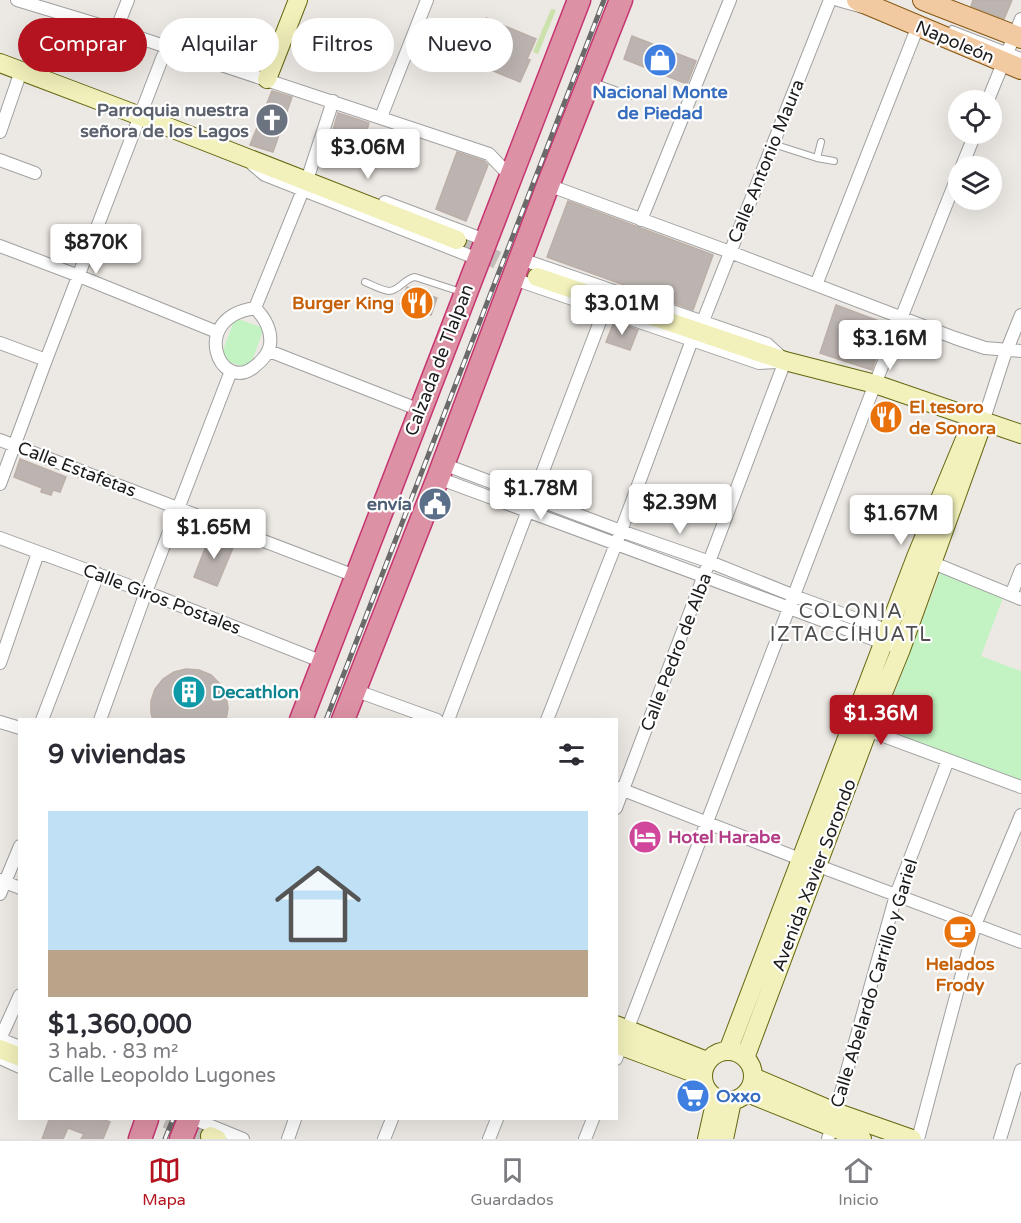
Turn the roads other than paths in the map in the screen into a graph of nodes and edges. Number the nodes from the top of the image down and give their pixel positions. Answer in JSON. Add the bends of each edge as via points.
{"nodes":[{"id":1,"x":17,"y":0,"type":"edge"},
{"id":2,"x":128,"y":0,"type":"edge"},
{"id":3,"x":298,"y":0,"type":"edge"},
{"id":4,"x":427,"y":0,"type":"edge"},
{"id":5,"x":579,"y":0,"type":"edge"},
{"id":6,"x":621,"y":0,"type":"edge"},
{"id":7,"x":730,"y":0,"type":"edge"},
{"id":8,"x":830,"y":0,"type":"edge"},
{"id":9,"x":838,"y":0,"type":"edge"},
{"id":10,"x":857,"y":0,"type":"edge"},
{"id":11,"x":923,"y":0,"type":"edge"},
{"id":12,"x":890,"y":14,"type":"junction"},
{"id":13,"x":76,"y":18,"type":"edge"},
{"id":14,"x":121,"y":18,"type":"edge"},
{"id":15,"x":918,"y":26,"type":"junction"},
{"id":16,"x":942,"y":26,"type":"dead end"},
{"id":17,"x":1016,"y":48,"type":"edge"},
{"id":18,"x":0,"y":63,"type":"edge"},
{"id":19,"x":159,"y":67,"type":"edge"},
{"id":20,"x":18,"y":70,"type":"edge"},
{"id":21,"x":21,"y":72,"type":"edge"},
{"id":22,"x":24,"y":72,"type":"edge"},
{"id":23,"x":246,"y":72,"type":"edge"},
{"id":24,"x":267,"y":79,"type":"junction"},
{"id":25,"x":589,"y":80,"type":"junction"},
{"id":26,"x":993,"y":90,"type":"edge"},
{"id":27,"x":632,"y":96,"type":"dead end"},
{"id":28,"x":333,"y":101,"type":"junction"},
{"id":29,"x":140,"y":117,"type":"junction"},
{"id":30,"x":381,"y":117,"type":"junction"},
{"id":31,"x":0,"y":132,"type":"edge"},
{"id":32,"x":821,"y":142,"type":"dead end"},
{"id":33,"x":772,"y":144,"type":"junction"},
{"id":34,"x":243,"y":157,"type":"junction"},
{"id":35,"x":817,"y":158,"type":"junction"},
{"id":36,"x":0,"y":160,"type":"edge"},
{"id":37,"x":834,"y":161,"type":"dead end"},
{"id":38,"x":35,"y":173,"type":"dead end"},
{"id":39,"x":309,"y":174,"type":"junction"},
{"id":40,"x":510,"y":176,"type":"junction"},
{"id":41,"x":548,"y":185,"type":"junction"},
{"id":42,"x":303,"y":190,"type":"junction"},
{"id":43,"x":948,"y":201,"type":"edge"},
{"id":44,"x":641,"y":220,"type":"junction"},
{"id":45,"x":457,"y":240,"type":"tunnel mouth"},
{"id":46,"x":0,"y":246,"type":"edge"},
{"id":47,"x":482,"y":249,"type":"junction"},
{"id":48,"x":730,"y":252,"type":"junction"},
{"id":49,"x":517,"y":269,"type":"junction"},
{"id":50,"x":79,"y":276,"type":"junction"},
{"id":51,"x":537,"y":277,"type":"tunnel mouth"},
{"id":52,"x":365,"y":282,"type":"dead end"},
{"id":53,"x":816,"y":285,"type":"junction"},
{"id":54,"x":465,"y":293,"type":"junction"},
{"id":55,"x":255,"y":308,"type":"junction"},
{"id":56,"x":604,"y":311,"type":"junction"},
{"id":57,"x":1021,"y":315,"type":"edge"},
{"id":58,"x":902,"y":318,"type":"junction"},
{"id":59,"x":703,"y":321,"type":"junction"},
{"id":60,"x":217,"y":332,"type":"junction"},
{"id":61,"x":692,"y":340,"type":"junction"},
{"id":62,"x":0,"y":343,"type":"edge"},
{"id":63,"x":1007,"y":350,"type":"junction"},
{"id":64,"x":268,"y":351,"type":"junction"},
{"id":65,"x":1021,"y":351,"type":"edge"},
{"id":66,"x":46,"y":360,"type":"junction"},
{"id":67,"x":785,"y":361,"type":"junction"},
{"id":68,"x":231,"y":371,"type":"junction"},
{"id":69,"x":875,"y":384,"type":"junction"},
{"id":70,"x":420,"y":410,"type":"junction"},
{"id":71,"x":978,"y":420,"type":"junction"},
{"id":72,"x":1021,"y":434,"type":"edge"},
{"id":73,"x":0,"y":440,"type":"edge"},
{"id":74,"x":14,"y":445,"type":"junction"},
{"id":75,"x":440,"y":471,"type":"junction"},
{"id":76,"x":0,"y":484,"type":"edge"},
{"id":77,"x":534,"y":498,"type":"junction"},
{"id":78,"x":178,"y":508,"type":"junction"},
{"id":79,"x":528,"y":511,"type":"junction"},
{"id":80,"x":621,"y":531,"type":"junction"},
{"id":81,"x":0,"y":538,"type":"edge"},
{"id":82,"x":616,"y":543,"type":"junction"},
{"id":83,"x":38,"y":553,"type":"junction"},
{"id":84,"x":924,"y":560,"type":"junction"},
{"id":85,"x":710,"y":562,"type":"junction"},
{"id":86,"x":1021,"y":570,"type":"edge"},
{"id":87,"x":98,"y":574,"type":"junction"},
{"id":88,"x":355,"y":576,"type":"junction"},
{"id":89,"x":705,"y":576,"type":"junction"},
{"id":90,"x":146,"y":592,"type":"junction"},
{"id":91,"x":793,"y":595,"type":"junction"},
{"id":92,"x":1016,"y":597,"type":"edge"},
{"id":93,"x":789,"y":608,"type":"junction"},
{"id":94,"x":895,"y":640,"type":"junction"},
{"id":95,"x":323,"y":662,"type":"junction"},
{"id":96,"x":0,"y":663,"type":"edge"},
{"id":97,"x":354,"y":690,"type":"junction"},
{"id":98,"x":43,"y":718,"type":"edge"},
{"id":99,"x":101,"y":718,"type":"edge"},
{"id":100,"x":302,"y":718,"type":"edge"},
{"id":101,"x":344,"y":718,"type":"edge"},
{"id":102,"x":431,"y":718,"type":"edge"},
{"id":103,"x":449,"y":718,"type":"edge"},
{"id":104,"x":548,"y":718,"type":"edge"},
{"id":105,"x":0,"y":722,"type":"edge"},
{"id":106,"x":860,"y":727,"type":"junction"},
{"id":107,"x":18,"y":728,"type":"edge"},
{"id":108,"x":948,"y":760,"type":"junction"},
{"id":109,"x":1021,"y":787,"type":"edge"},
{"id":110,"x":620,"y":789,"type":"edge"},
{"id":111,"x":1021,"y":815,"type":"edge"},
{"id":112,"x":707,"y":823,"type":"junction"},
{"id":113,"x":18,"y":850,"type":"edge"},
{"id":114,"x":809,"y":862,"type":"junction"},
{"id":115,"x":2,"y":886,"type":"edge"},
{"id":116,"x":18,"y":888,"type":"edge"},
{"id":117,"x":896,"y":895,"type":"junction"},
{"id":118,"x":975,"y":925,"type":"junction"},
{"id":119,"x":1021,"y":942,"type":"edge"},
{"id":120,"x":18,"y":999,"type":"edge"},
{"id":121,"x":0,"y":1039,"type":"edge"},
{"id":122,"x":620,"y":1040,"type":"edge"},
{"id":123,"x":18,"y":1046,"type":"edge"},
{"id":124,"x":728,"y":1051,"type":"junction"},
{"id":125,"x":4,"y":1058,"type":"edge"},
{"id":126,"x":745,"y":1058,"type":"junction"},
{"id":127,"x":18,"y":1066,"type":"edge"},
{"id":128,"x":705,"y":1068,"type":"junction"},
{"id":129,"x":1021,"y":1070,"type":"edge"},
{"id":130,"x":737,"y":1093,"type":"junction"},
{"id":131,"x":295,"y":1120,"type":"edge"},
{"id":132,"x":392,"y":1120,"type":"edge"},
{"id":133,"x":497,"y":1120,"type":"edge"},
{"id":134,"x":593,"y":1120,"type":"edge"},
{"id":135,"x":831,"y":1126,"type":"edge"},
{"id":136,"x":187,"y":1130,"type":"edge"},
{"id":137,"x":243,"y":1139,"type":"edge"},
{"id":138,"x":288,"y":1139,"type":"edge"},
{"id":139,"x":384,"y":1139,"type":"edge"},
{"id":140,"x":489,"y":1139,"type":"edge"},
{"id":141,"x":585,"y":1139,"type":"edge"},
{"id":142,"x":707,"y":1139,"type":"edge"},
{"id":143,"x":724,"y":1139,"type":"edge"},
{"id":144,"x":862,"y":1139,"type":"edge"},
{"id":145,"x":912,"y":1139,"type":"edge"},
{"id":146,"x":918,"y":1139,"type":"edge"},
{"id":147,"x":1000,"y":1139,"type":"edge"}],
"edges":[{"from":1,"to":13,"type":"street"},
{"from":2,"to":14,"type":"street"},
{"from":3,"to":24,"type":"street"},
{"from":4,"to":30,"type":"street"},
{"from":5,"to":40,"type":"highway","name":"Calzada de Tlalpan"},
{"from":6,"to":25,"type":"highway"},
{"from":7,"to":44,"type":"street"},
{"from":8,"to":33,"type":"street","name":"Calle Antonio Maura"},
{"from":9,"to":12,"type":"street","name":"Napoleón"},
{"from":10,"to":12,"type":"main road","name":"Napoleón"},
{"from":11,"to":17,"type":"main road","name":"Napoleón"},
{"from":12,"to":15,"type":"main road","name":"Napoleón"},
{"from":15,"to":17,"type":"main road","name":"Napoleón"},
{"from":15,"to":53,"type":"street"},
{"from":16,"to":17,"type":"lane"},
{"from":17,"to":26,"type":"street"},
{"from":18,"to":20,"type":"street"},
{"from":19,"to":29,"type":"street"},
{"from":21,"to":31,"type":"street"},
{"from":22,"to":29,"type":"street"},
{"from":23,"to":24,"type":"street"},
{"from":24,"to":28,"type":"street"},
{"from":25,"to":27,"type":"lane"},
{"from":25,"to":41,"type":"highway"},
{"from":28,"to":30,"type":"street"},
{"from":28,"to":39,"type":"street"},
{"from":29,"to":34,"type":"street"},
{"from":29,"to":50,"type":"street"},
{"from":30,"to":40,"type":"street","via":[[489,154]]},
{"from":32,"to":35,"type":"lane"},
{"from":33,"to":35,"type":"lane"},
{"from":33,"to":48,"type":"street","name":"Calle Antonio Maura"},
{"from":34,"to":39,"type":"street","via":[[271,160]]},
{"from":34,"to":42,"type":"street","via":[[265,175]]},
{"from":34,"to":45,"type":"street"},
{"from":35,"to":37,"type":"lane"},
{"from":36,"to":38,"type":"street"},
{"from":39,"to":47,"type":"street"},
{"from":40,"to":47,"type":"highway","name":"Calzada de Tlalpan"},
{"from":41,"to":44,"type":"street"},
{"from":41,"to":49,"type":"highway"},
{"from":42,"to":47,"type":"street"},
{"from":42,"to":55,"type":"street"},
{"from":43,"to":58,"type":"street"},
{"from":44,"to":48,"type":"street"},
{"from":46,"to":50,"type":"street"},
{"from":47,"to":54,"type":"highway","name":"Calzada de Tlalpan"},
{"from":48,"to":53,"type":"street"},
{"from":48,"to":59,"type":"street","name":"Calle Antonio Maura"},
{"from":49,"to":56,"type":"street"},
{"from":49,"to":59,"type":"street"},
{"from":49,"to":75,"type":"highway"},
{"from":50,"to":60,"type":"street"},
{"from":50,"to":66,"type":"street"},
{"from":51,"to":67,"type":"street"},
{"from":52,"to":54,"type":"lane","via":[[390,291],[412,277]]},
{"from":53,"to":58,"type":"street"},
{"from":54,"to":70,"type":"highway","name":"Calzada de Tlalpan"},
{"from":55,"to":60,"type":"street","via":[[230,317]]},
{"from":55,"to":64,"type":"street","via":[[268,326]]},
{"from":56,"to":61,"type":"street"},
{"from":56,"to":77,"type":"street"},
{"from":57,"to":63,"type":"street"},
{"from":58,"to":63,"type":"street","via":[[985,348]]},
{"from":58,"to":69,"type":"street"},
{"from":59,"to":67,"type":"street","via":[[767,344]]},
{"from":60,"to":68,"type":"street","via":[[219,360]]},
{"from":61,"to":67,"type":"street","via":[[759,363]]},
{"from":61,"to":80,"type":"street"},
{"from":62,"to":66,"type":"street"},
{"from":63,"to":65,"type":"street"},
{"from":63,"to":71,"type":"street"},
{"from":64,"to":68,"type":"street","via":[[248,372]]},
{"from":64,"to":70,"type":"street"},
{"from":66,"to":74,"type":"street"},
{"from":67,"to":69,"type":"street"},
{"from":67,"to":85,"type":"street","name":"Calle Pedro de Alba"},
{"from":68,"to":78,"type":"street"},
{"from":69,"to":71,"type":"street"},
{"from":69,"to":91,"type":"street"},
{"from":70,"to":88,"type":"highway","name":"Calzada de Tlalpan"},
{"from":71,"to":72,"type":"street"},
{"from":71,"to":84,"type":"street","name":"Avenida Xavier Sorondo"},
{"from":73,"to":74,"type":"street","name":"Calle Estafetas"},
{"from":74,"to":76,"type":"street"},
{"from":74,"to":78,"type":"street","name":"Calle Estafetas"},
{"from":75,"to":77,"type":"street"},
{"from":75,"to":79,"type":"street"},
{"from":75,"to":97,"type":"highway"},
{"from":77,"to":79,"type":"street"},
{"from":77,"to":80,"type":"street"},
{"from":78,"to":88,"type":"street","name":"Calle Estafetas"},
{"from":78,"to":90,"type":"street"},
{"from":79,"to":82,"type":"street"},
{"from":79,"to":103,"type":"street"},
{"from":80,"to":82,"type":"street"},
{"from":80,"to":85,"type":"street"},
{"from":81,"to":83,"type":"street","name":"Calle Giros Postales"},
{"from":82,"to":89,"type":"street"},
{"from":82,"to":104,"type":"street"},
{"from":83,"to":87,"type":"street","name":"Calle Giros Postales"},
{"from":83,"to":96,"type":"street"},
{"from":84,"to":92,"type":"street"},
{"from":84,"to":94,"type":"street","name":"Avenida Xavier Sorondo"},
{"from":85,"to":89,"type":"street","name":"Calle Pedro de Alba"},
{"from":85,"to":91,"type":"street"},
{"from":86,"to":92,"type":"street"},
{"from":87,"to":90,"type":"street","name":"Calle Giros Postales"},
{"from":87,"to":98,"type":"street"},
{"from":88,"to":95,"type":"highway","name":"Calzada de Tlalpan"},
{"from":89,"to":93,"type":"street"},
{"from":89,"to":110,"type":"street","name":"Calle Pedro de Alba"},
{"from":90,"to":95,"type":"street","name":"Calle Giros Postales"},
{"from":90,"to":99,"type":"street"},
{"from":91,"to":93,"type":"street"},
{"from":91,"to":94,"type":"street"},
{"from":93,"to":94,"type":"street"},
{"from":93,"to":112,"type":"street"},
{"from":94,"to":106,"type":"street","name":"Avenida Xavier Sorondo"},
{"from":95,"to":100,"type":"highway","name":"Calzada de Tlalpan"},
{"from":97,"to":101,"type":"highway"},
{"from":97,"to":102,"type":"street"},
{"from":105,"to":107,"type":"street"},
{"from":106,"to":108,"type":"street"},
{"from":106,"to":114,"type":"street","name":"Avenida Xavier Sorondo"},
{"from":108,"to":109,"type":"street"},
{"from":108,"to":117,"type":"street","name":"Calle Abelardo Carrillo y Gariel"},
{"from":110,"to":112,"type":"street"},
{"from":111,"to":118,"type":"street"},
{"from":112,"to":114,"type":"street"},
{"from":112,"to":122,"type":"street"},
{"from":113,"to":115,"type":"street"},
{"from":114,"to":117,"type":"street"},
{"from":114,"to":124,"type":"street","name":"Avenida Xavier Sorondo"},
{"from":114,"to":126,"type":"street","name":"Avenida Xavier Sorondo"},
{"from":115,"to":116,"type":"street"},
{"from":117,"to":118,"type":"street"},
{"from":117,"to":135,"type":"street","name":"Calle Abelardo Carrillo y Gariel"},
{"from":118,"to":119,"type":"street"},
{"from":118,"to":146,"type":"street"},
{"from":120,"to":121,"type":"street"},
{"from":121,"to":123,"type":"street"},
{"from":122,"to":128,"type":"street"},
{"from":124,"to":126,"type":"street"},
{"from":124,"to":128,"type":"street","via":[[716,1053]]},
{"from":125,"to":127,"type":"street"},
{"from":126,"to":130,"type":"street","via":[[751,1066]]},
{"from":128,"to":130,"type":"street","via":[[706,1089]]},
{"from":129,"to":147,"type":"street"},
{"from":130,"to":135,"type":"street"},
{"from":130,"to":142,"type":"street"},
{"from":130,"to":143,"type":"street"},
{"from":131,"to":138,"type":"street"},
{"from":132,"to":139,"type":"street"},
{"from":133,"to":140,"type":"street"},
{"from":134,"to":141,"type":"street"},
{"from":135,"to":144,"type":"street"},
{"from":135,"to":145,"type":"street"},
{"from":136,"to":137,"type":"street"}]}
